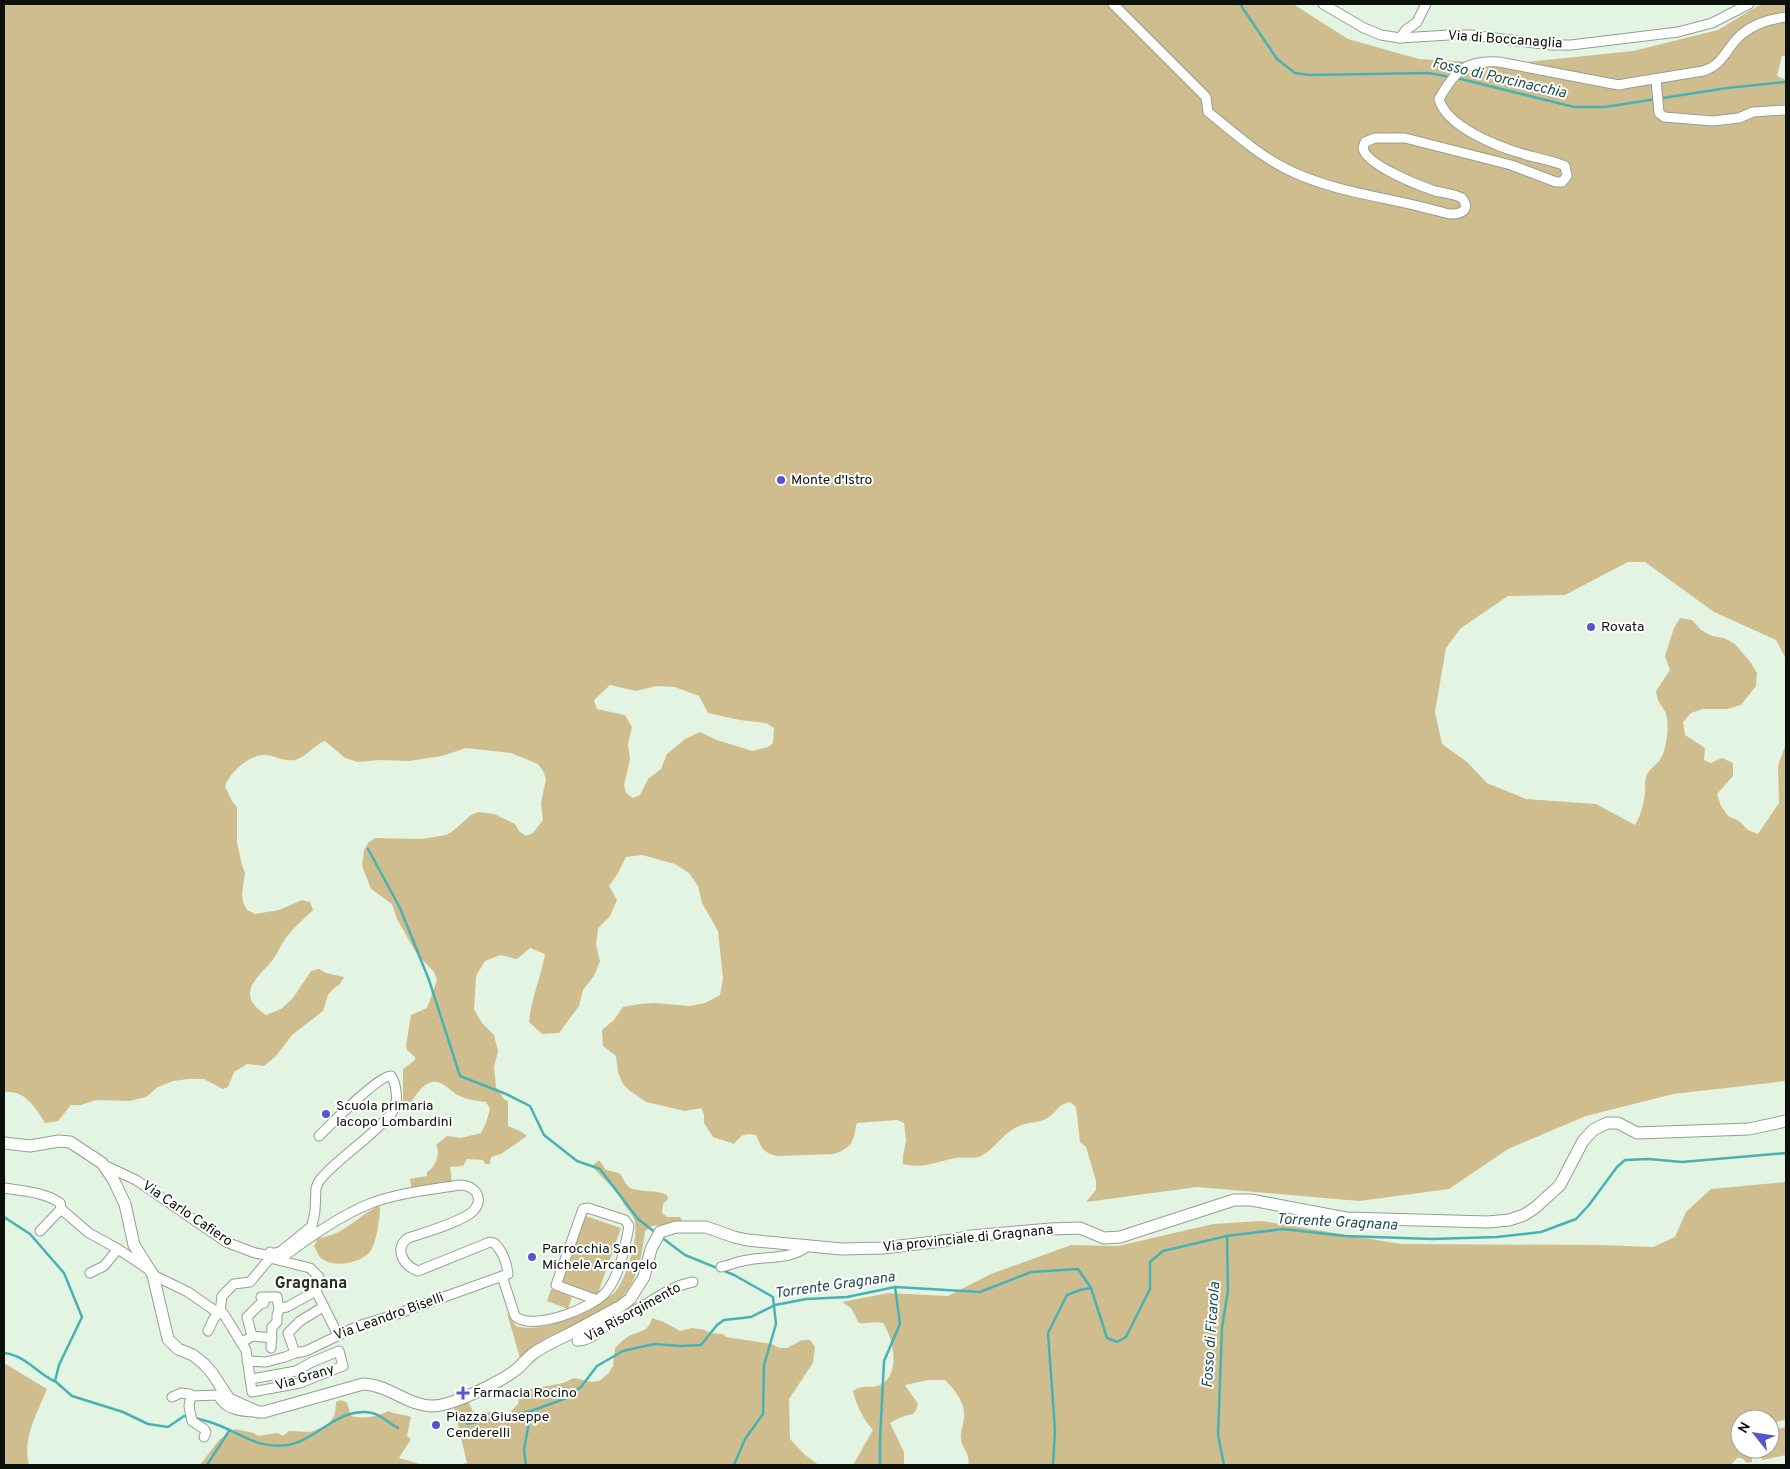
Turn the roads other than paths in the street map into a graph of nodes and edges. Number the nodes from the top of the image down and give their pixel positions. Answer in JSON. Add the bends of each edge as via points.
{"nodes":[{"id":1,"x":1114,"y":4,"type":"edge"},
{"id":2,"x":1323,"y":4,"type":"edge"},
{"id":3,"x":1426,"y":4,"type":"edge"},
{"id":4,"x":1749,"y":4,"type":"edge"},
{"id":5,"x":1786,"y":18,"type":"edge"},
{"id":6,"x":1400,"y":38,"type":"junction"},
{"id":7,"x":1656,"y":83,"type":"junction"},
{"id":8,"x":1786,"y":110,"type":"edge"},
{"id":9,"x":1786,"y":1121,"type":"edge"},
{"id":10,"x":319,"y":1136,"type":"dead end"},
{"id":11,"x":4,"y":1143,"type":"edge"},
{"id":12,"x":102,"y":1164,"type":"junction"},
{"id":13,"x":4,"y":1188,"type":"edge"},
{"id":14,"x":61,"y":1209,"type":"junction"},
{"id":15,"x":40,"y":1231,"type":"dead end"},
{"id":16,"x":808,"y":1245,"type":"junction"},
{"id":17,"x":118,"y":1249,"type":"junction"},
{"id":18,"x":842,"y":1249,"type":"joint"},
{"id":19,"x":280,"y":1252,"type":"junction"},
{"id":20,"x":270,"y":1255,"type":"junction"},
{"id":21,"x":721,"y":1267,"type":"dead end"},
{"id":22,"x":152,"y":1272,"type":"junction"},
{"id":23,"x":90,"y":1274,"type":"dead end"},
{"id":24,"x":502,"y":1276,"type":"junction"},
{"id":25,"x":693,"y":1282,"type":"dead end"},
{"id":26,"x":316,"y":1291,"type":"junction"},
{"id":27,"x":597,"y":1300,"type":"junction"},
{"id":28,"x":323,"y":1307,"type":"junction"},
{"id":29,"x":279,"y":1308,"type":"junction"},
{"id":30,"x":220,"y":1312,"type":"junction"},
{"id":31,"x":599,"y":1319,"type":"junction"},
{"id":32,"x":208,"y":1331,"type":"dead end"},
{"id":33,"x":338,"y":1335,"type":"junction"},
{"id":34,"x":252,"y":1336,"type":"junction"},
{"id":35,"x":272,"y":1338,"type":"junction"},
{"id":36,"x":241,"y":1343,"type":"junction"},
{"id":37,"x":271,"y":1348,"type":"dead end"},
{"id":38,"x":295,"y":1352,"type":"junction"},
{"id":39,"x":247,"y":1361,"type":"junction"},
{"id":40,"x":251,"y":1379,"type":"junction"},
{"id":41,"x":192,"y":1396,"type":"junction"},
{"id":42,"x":172,"y":1397,"type":"dead end"},
{"id":43,"x":258,"y":1412,"type":"junction"},
{"id":44,"x":204,"y":1437,"type":"dead end"}],
"edges":[{"from":1,"to":7,"type":"street","via":[[1206,97],[1208,112],[1267,158],[1325,185],[1453,215],[1464,209],[1462,198],[1402,178],[1365,156],[1362,148],[1365,142],[1376,138],[1405,138],[1511,165],[1556,182],[1562,182],[1567,176],[1565,166],[1494,143],[1470,131],[1441,107],[1439,99],[1463,68],[1484,61],[1499,62],[1620,85]]},
{"from":2,"to":6,"type":"street","name":"Via di Boccanaglia","via":[[1364,28]]},
{"from":3,"to":6,"type":"street","via":[[1417,22]]},
{"from":4,"to":6,"type":"street","name":"Via di Boccanaglia","via":[[1712,23],[1678,32],[1571,45],[1471,35]]},
{"from":5,"to":7,"type":"street","via":[[1766,21],[1741,34],[1713,68]]},
{"from":7,"to":8,"type":"street","via":[[1657,107],[1664,117],[1713,121],[1739,118],[1754,112]]},
{"from":9,"to":18,"type":"main road","name":"Via provinciale di Gragnana","via":[[1749,1129],[1637,1133],[1618,1123],[1607,1123],[1593,1130],[1583,1142],[1560,1186],[1524,1215],[1509,1220],[1346,1218],[1250,1200],[1234,1200],[1120,1236],[1104,1238],[1080,1228],[1050,1229],[883,1248]]},
{"from":10,"to":19,"type":"street","via":[[376,1083],[387,1075],[391,1076],[396,1092],[395,1106],[390,1115],[371,1136],[324,1175],[316,1188],[312,1226]]},
{"from":11,"to":12,"type":"main road","via":[[30,1146],[70,1142]]},
{"from":12,"to":20,"type":"street","name":"Via Carlo Cafiero","via":[[136,1180],[226,1242]]},
{"from":12,"to":22,"type":"main road","via":[[125,1204],[134,1245]]},
{"from":13,"to":14,"type":"street","via":[[51,1198],[60,1203]]},
{"from":14,"to":15,"type":"street"},
{"from":14,"to":17,"type":"street","via":[[89,1234]]},
{"from":16,"to":18,"type":"main road","name":"Via Risorgimento"},
{"from":16,"to":21,"type":"street","via":[[796,1253]]},
{"from":16,"to":31,"type":"main road","name":"Via Risorgimento","via":[[747,1240],[706,1227],[676,1227],[657,1235],[644,1277],[630,1299]]},
{"from":17,"to":22,"type":"street"},
{"from":17,"to":23,"type":"street","via":[[104,1266]]},
{"from":19,"to":20,"type":"street","name":"Via Carlo Cafiero"},
{"from":19,"to":24,"type":"street","name":"Via Carlo Cafiero","via":[[287,1254],[318,1232],[369,1204],[466,1185],[478,1194],[476,1209],[462,1219],[408,1238],[401,1253],[405,1263],[418,1271],[490,1242],[498,1247],[508,1266],[508,1274]]},
{"from":20,"to":26,"type":"street","via":[[310,1268],[319,1277]]},
{"from":20,"to":30,"type":"street","via":[[250,1282],[234,1284],[222,1296]]},
{"from":22,"to":30,"type":"street"},
{"from":22,"to":43,"type":"main road","via":[[168,1339],[178,1349],[204,1364],[229,1399]]},
{"from":24,"to":27,"type":"street","via":[[515,1316],[525,1322],[561,1316]]},
{"from":24,"to":33,"type":"street","name":"Via Leandro Biselli"},
{"from":25,"to":31,"type":"street","name":"Via Risorgimento","via":[[669,1290],[584,1340],[577,1341],[599,1325]]},
{"from":26,"to":28,"type":"street"},
{"from":26,"to":29,"type":"street"},
{"from":27,"to":27,"type":"street","via":[[556,1285],[585,1208],[625,1220],[629,1226],[615,1279]]},
{"from":28,"to":33,"type":"street"},
{"from":28,"to":38,"type":"street","via":[[288,1333]]},
{"from":29,"to":34,"type":"street","via":[[277,1297],[261,1297],[264,1303],[245,1313]]},
{"from":29,"to":35,"type":"street"},
{"from":30,"to":32,"type":"street"},
{"from":30,"to":36,"type":"street"},
{"from":31,"to":43,"type":"main road","name":"Via Risorgimento","via":[[533,1353],[504,1378],[442,1406],[419,1404],[373,1384],[363,1384]]},
{"from":33,"to":38,"type":"street","name":"Via Leandro Biselli","via":[[306,1351]]},
{"from":34,"to":35,"type":"street"},
{"from":34,"to":36,"type":"street"},
{"from":35,"to":37,"type":"street"},
{"from":36,"to":39,"type":"street","via":[[246,1350]]},
{"from":38,"to":39,"type":"street","name":"Via Leandro Biselli","via":[[266,1362]]},
{"from":39,"to":40,"type":"street"},
{"from":40,"to":40,"type":"street","name":"Via Grany","via":[[252,1392],[300,1383],[343,1366],[339,1351],[296,1371]]},
{"from":41,"to":42,"type":"street","via":[[181,1394]]},
{"from":41,"to":43,"type":"street","via":[[218,1395],[226,1406],[242,1412]]},
{"from":41,"to":44,"type":"street","via":[[189,1406],[192,1422],[204,1428]]}]}
